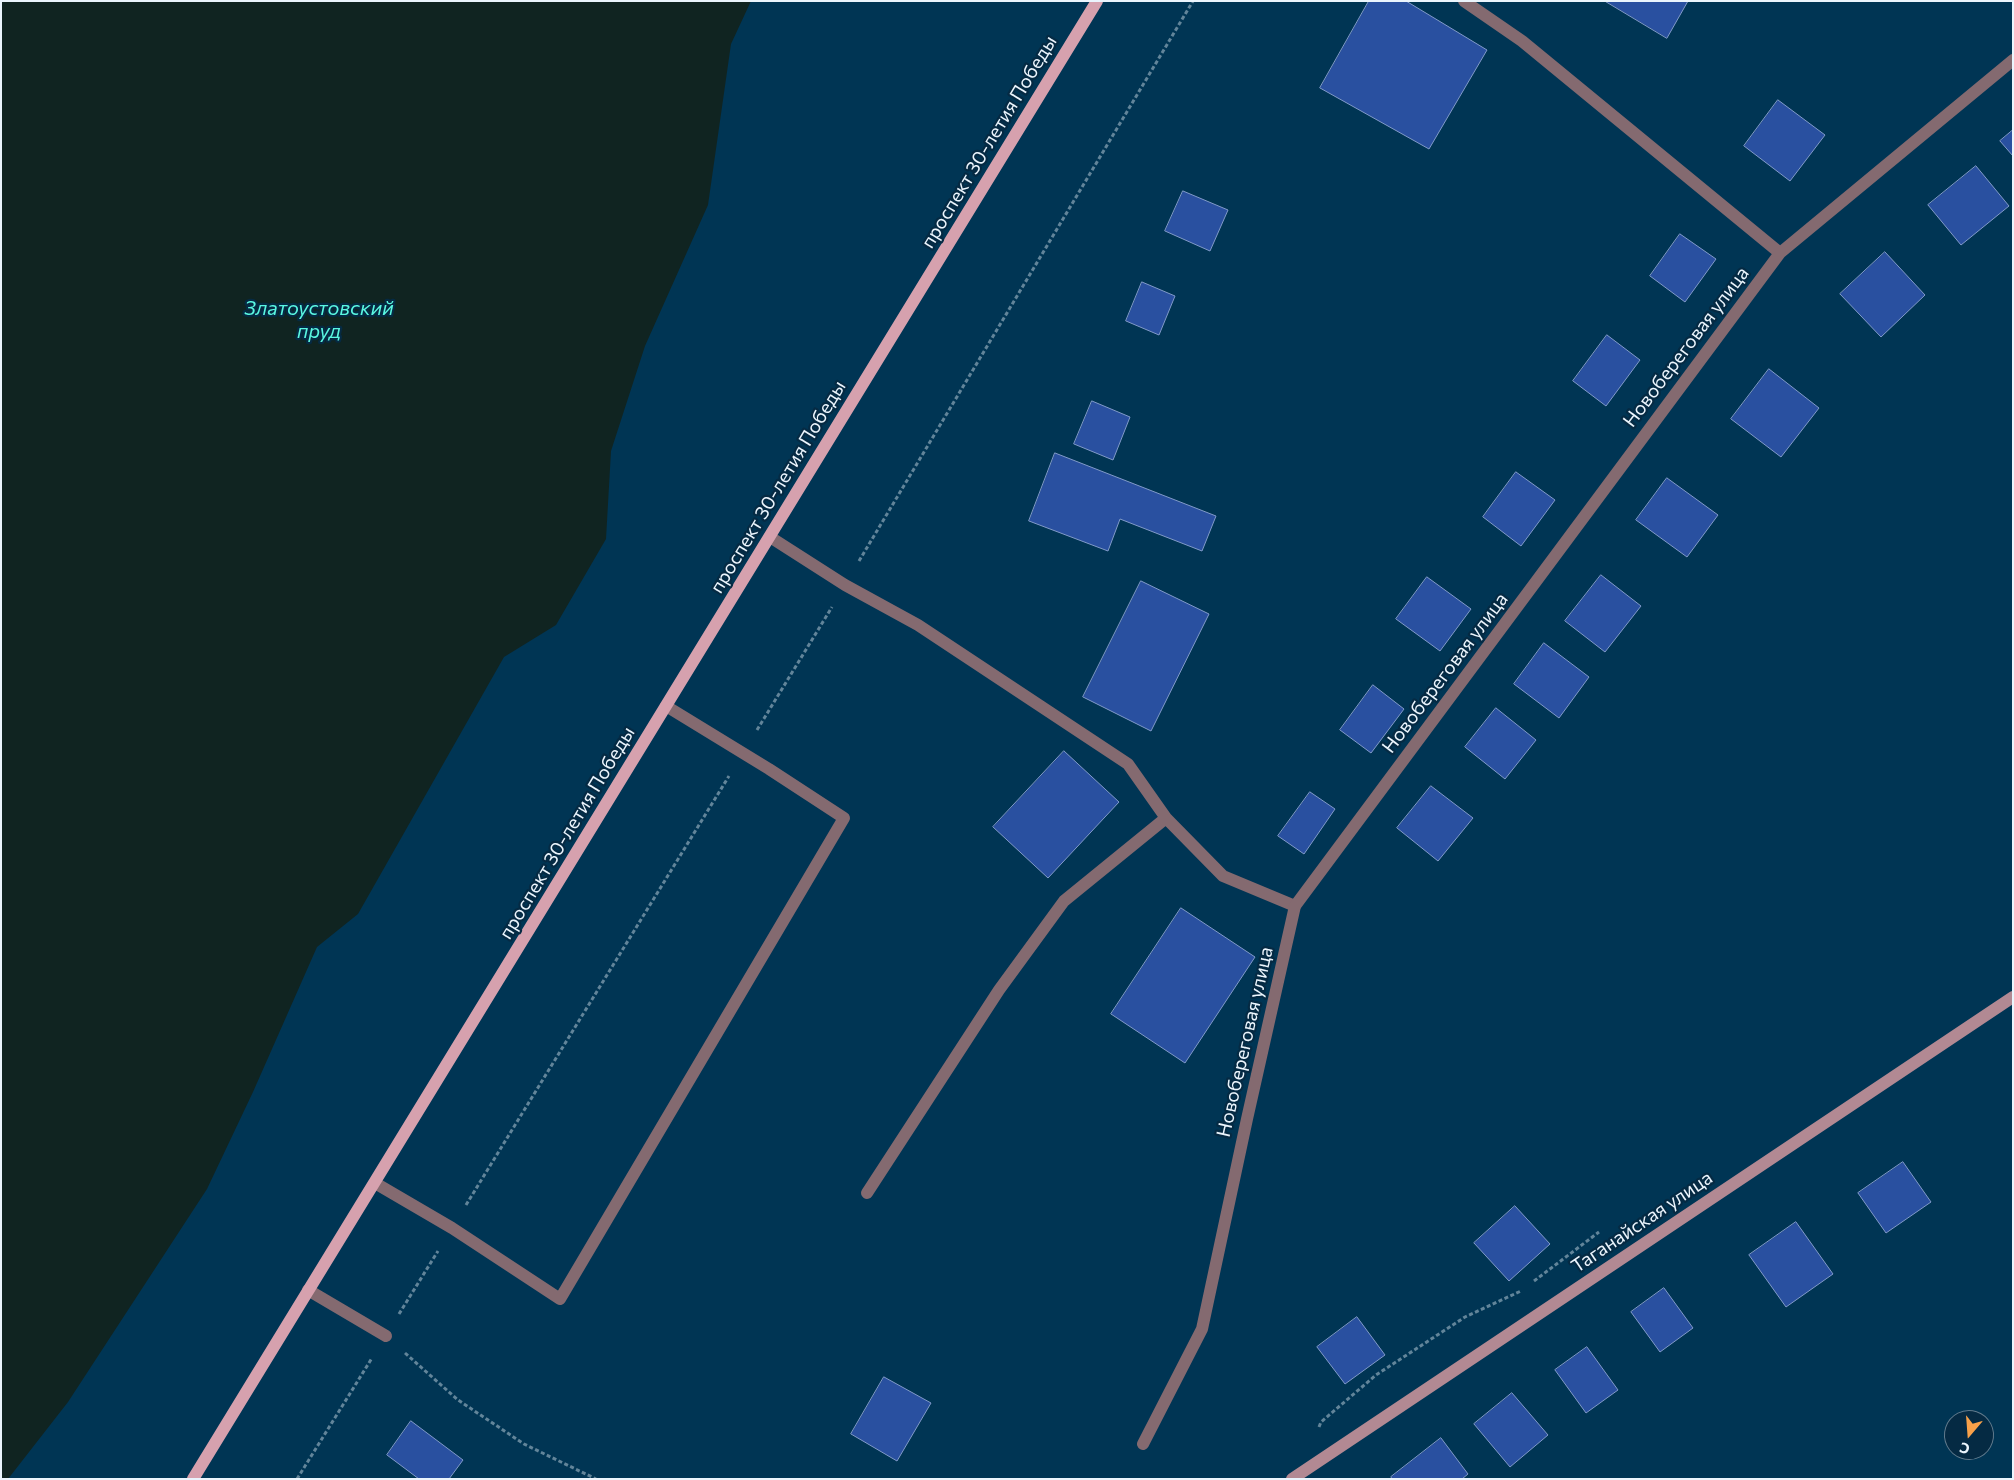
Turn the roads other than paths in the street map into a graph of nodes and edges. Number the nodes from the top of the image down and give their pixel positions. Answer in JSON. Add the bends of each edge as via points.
{"nodes":[{"id":1,"x":1097,"y":1,"type":"edge"},
{"id":2,"x":1464,"y":1,"type":"edge"},
{"id":3,"x":2013,"y":60,"type":"edge"},
{"id":4,"x":1780,"y":253,"type":"junction"},
{"id":5,"x":770,"y":537,"type":"junction"},
{"id":6,"x":666,"y":706,"type":"junction"},
{"id":7,"x":1166,"y":818,"type":"junction"},
{"id":8,"x":1295,"y":906,"type":"junction"},
{"id":9,"x":2013,"y":997,"type":"edge"},
{"id":10,"x":374,"y":1183,"type":"junction"},
{"id":11,"x":867,"y":1193,"type":"dead end"},
{"id":12,"x":308,"y":1290,"type":"junction"},
{"id":13,"x":386,"y":1336,"type":"road end"},
{"id":14,"x":1143,"y":1444,"type":"dead end"},
{"id":15,"x":193,"y":1479,"type":"edge"},
{"id":16,"x":1292,"y":1479,"type":"edge"}],
"edges":[{"from":1,"to":5,"type":"main road","name":"проспект 30-летия Победы"},
{"from":2,"to":4,"type":"street","via":[[1522,41]]},
{"from":3,"to":4,"type":"street","name":"Новобереговая улица"},
{"from":4,"to":8,"type":"street","name":"Новобереговая улица"},
{"from":5,"to":6,"type":"main road","name":"проспект 30-летия Победы"},
{"from":5,"to":7,"type":"street","via":[[845,585],[918,625],[1128,764]]},
{"from":6,"to":10,"type":"main road","name":"проспект 30-летия Победы"},
{"from":6,"to":10,"type":"street","via":[[844,818],[560,1299],[452,1228]]},
{"from":7,"to":8,"type":"street","via":[[1223,876]]},
{"from":7,"to":11,"type":"street","via":[[1064,901],[999,990]]},
{"from":8,"to":14,"type":"street","name":"Новобереговая улица","via":[[1202,1329]]},
{"from":9,"to":16,"type":"main road","name":"Таганайская улица"},
{"from":10,"to":12,"type":"main road","name":"проспект 30-летия Победы"},
{"from":12,"to":13,"type":"street"},
{"from":12,"to":15,"type":"main road","name":"проспект 30-летия Победы"}]}
